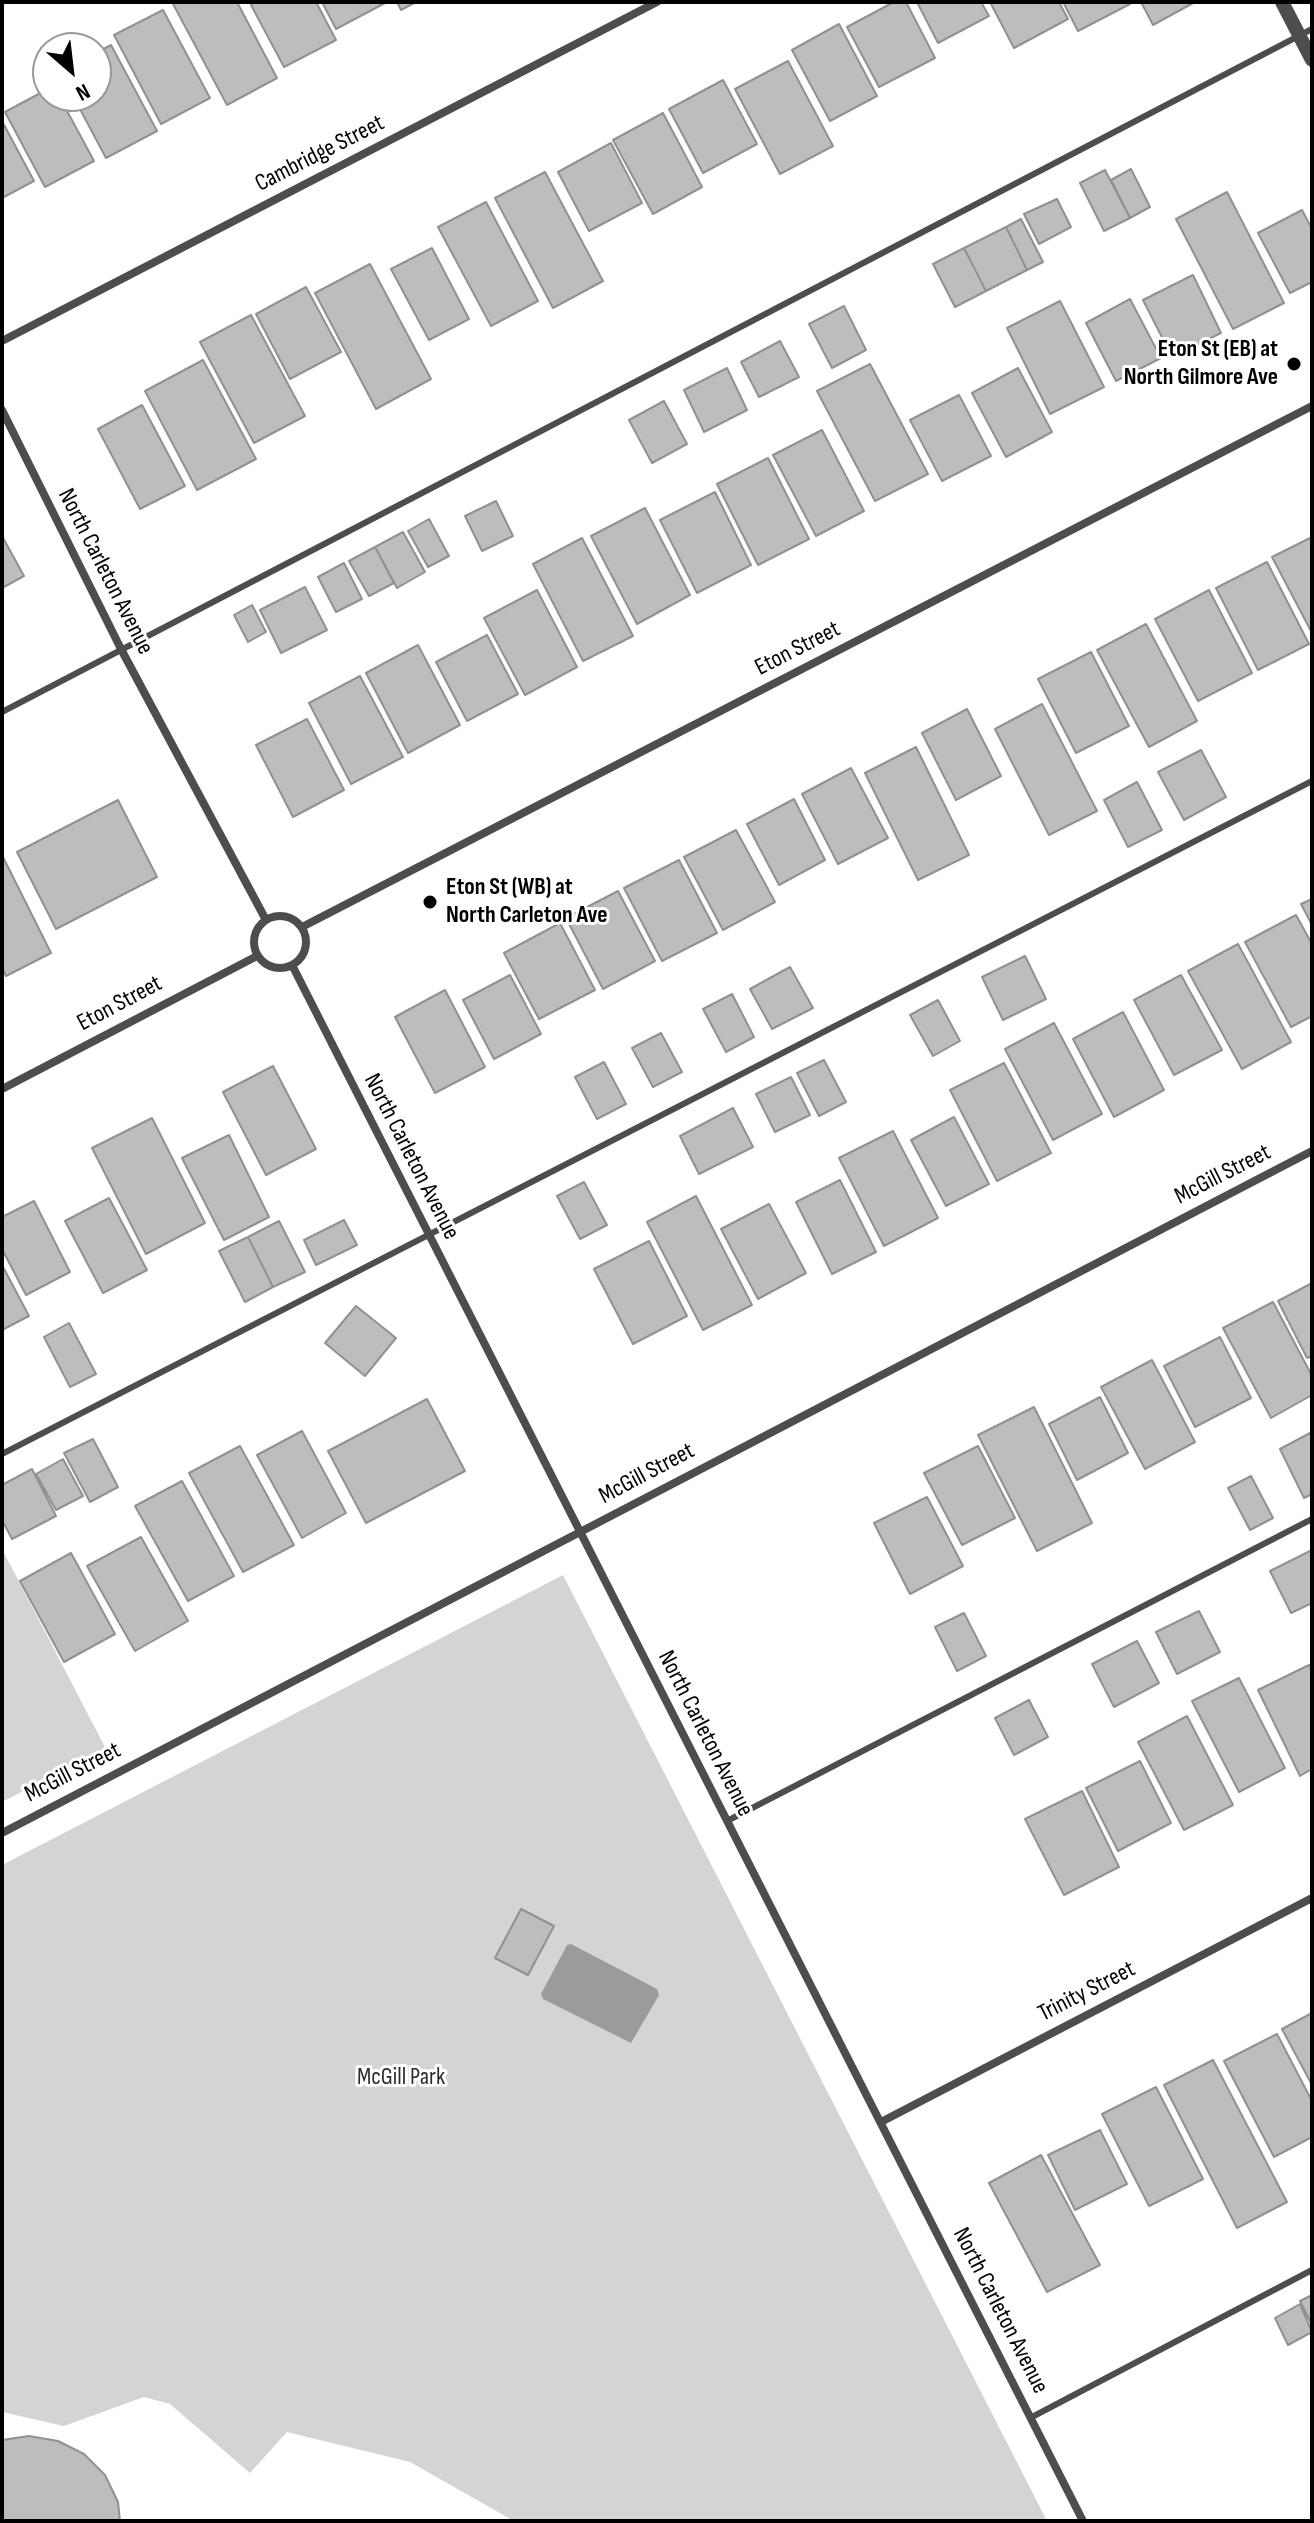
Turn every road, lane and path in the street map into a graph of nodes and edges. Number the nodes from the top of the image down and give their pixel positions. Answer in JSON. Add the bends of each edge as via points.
{"nodes":[{"id":1,"x":657,"y":2,"type":"edge"},
{"id":2,"x":1282,"y":2,"type":"edge"},
{"id":3,"x":1306,"y":32,"type":"edge"},
{"id":4,"x":1312,"y":60,"type":"edge"},
{"id":5,"x":2,"y":341,"type":"edge"},
{"id":6,"x":1312,"y":406,"type":"edge"},
{"id":7,"x":2,"y":410,"type":"edge"},
{"id":8,"x":122,"y":651,"type":"junction"},
{"id":9,"x":2,"y":712,"type":"edge"},
{"id":10,"x":1312,"y":781,"type":"edge"},
{"id":11,"x":266,"y":920,"type":"junction"},
{"id":12,"x":302,"y":927,"type":"junction"},
{"id":13,"x":257,"y":956,"type":"junction"},
{"id":14,"x":292,"y":965,"type":"junction"},
{"id":15,"x":2,"y":1089,"type":"edge"},
{"id":16,"x":1312,"y":1151,"type":"edge"},
{"id":17,"x":428,"y":1236,"type":"junction"},
{"id":18,"x":2,"y":1454,"type":"edge"},
{"id":19,"x":1312,"y":1519,"type":"edge"},
{"id":20,"x":580,"y":1533,"type":"junction"},
{"id":21,"x":727,"y":1821,"type":"junction"},
{"id":22,"x":2,"y":1833,"type":"edge"},
{"id":23,"x":1312,"y":1898,"type":"edge"},
{"id":24,"x":881,"y":2122,"type":"junction"},
{"id":25,"x":1312,"y":2270,"type":"edge"},
{"id":26,"x":1032,"y":2417,"type":"junction"},
{"id":27,"x":1083,"y":2521,"type":"edge"}],
"edges":[{"from":1,"to":5,"type":"street","name":"Cambridge Street"},
{"from":2,"to":3,"type":"street"},
{"from":3,"to":4,"type":"street"},
{"from":3,"to":8,"type":"lane"},
{"from":6,"to":12,"type":"street","name":"Eton Street"},
{"from":7,"to":8,"type":"street","name":"North Carleton Avenue"},
{"from":8,"to":9,"type":"lane"},
{"from":8,"to":11,"type":"street","name":"North Carleton Avenue"},
{"from":10,"to":17,"type":"lane"},
{"from":11,"to":12,"type":"street","via":[[278,915]]},
{"from":11,"to":13,"type":"street","via":[[253,941]]},
{"from":12,"to":14,"type":"street","via":[[304,952]]},
{"from":13,"to":14,"type":"street","via":[[272,967]]},
{"from":13,"to":15,"type":"street","name":"Eton Street"},
{"from":14,"to":17,"type":"street","name":"North Carleton Avenue"},
{"from":16,"to":20,"type":"street","name":"McGill Street"},
{"from":17,"to":18,"type":"lane"},
{"from":17,"to":20,"type":"street","name":"North Carleton Avenue"},
{"from":19,"to":21,"type":"lane"},
{"from":20,"to":21,"type":"street","name":"North Carleton Avenue"},
{"from":20,"to":22,"type":"street","name":"McGill Street"},
{"from":21,"to":24,"type":"street","name":"North Carleton Avenue"},
{"from":23,"to":24,"type":"street","name":"Trinity Street"},
{"from":24,"to":26,"type":"street","name":"North Carleton Avenue"},
{"from":25,"to":26,"type":"lane"},
{"from":26,"to":27,"type":"street","name":"North Carleton Avenue"}]}
